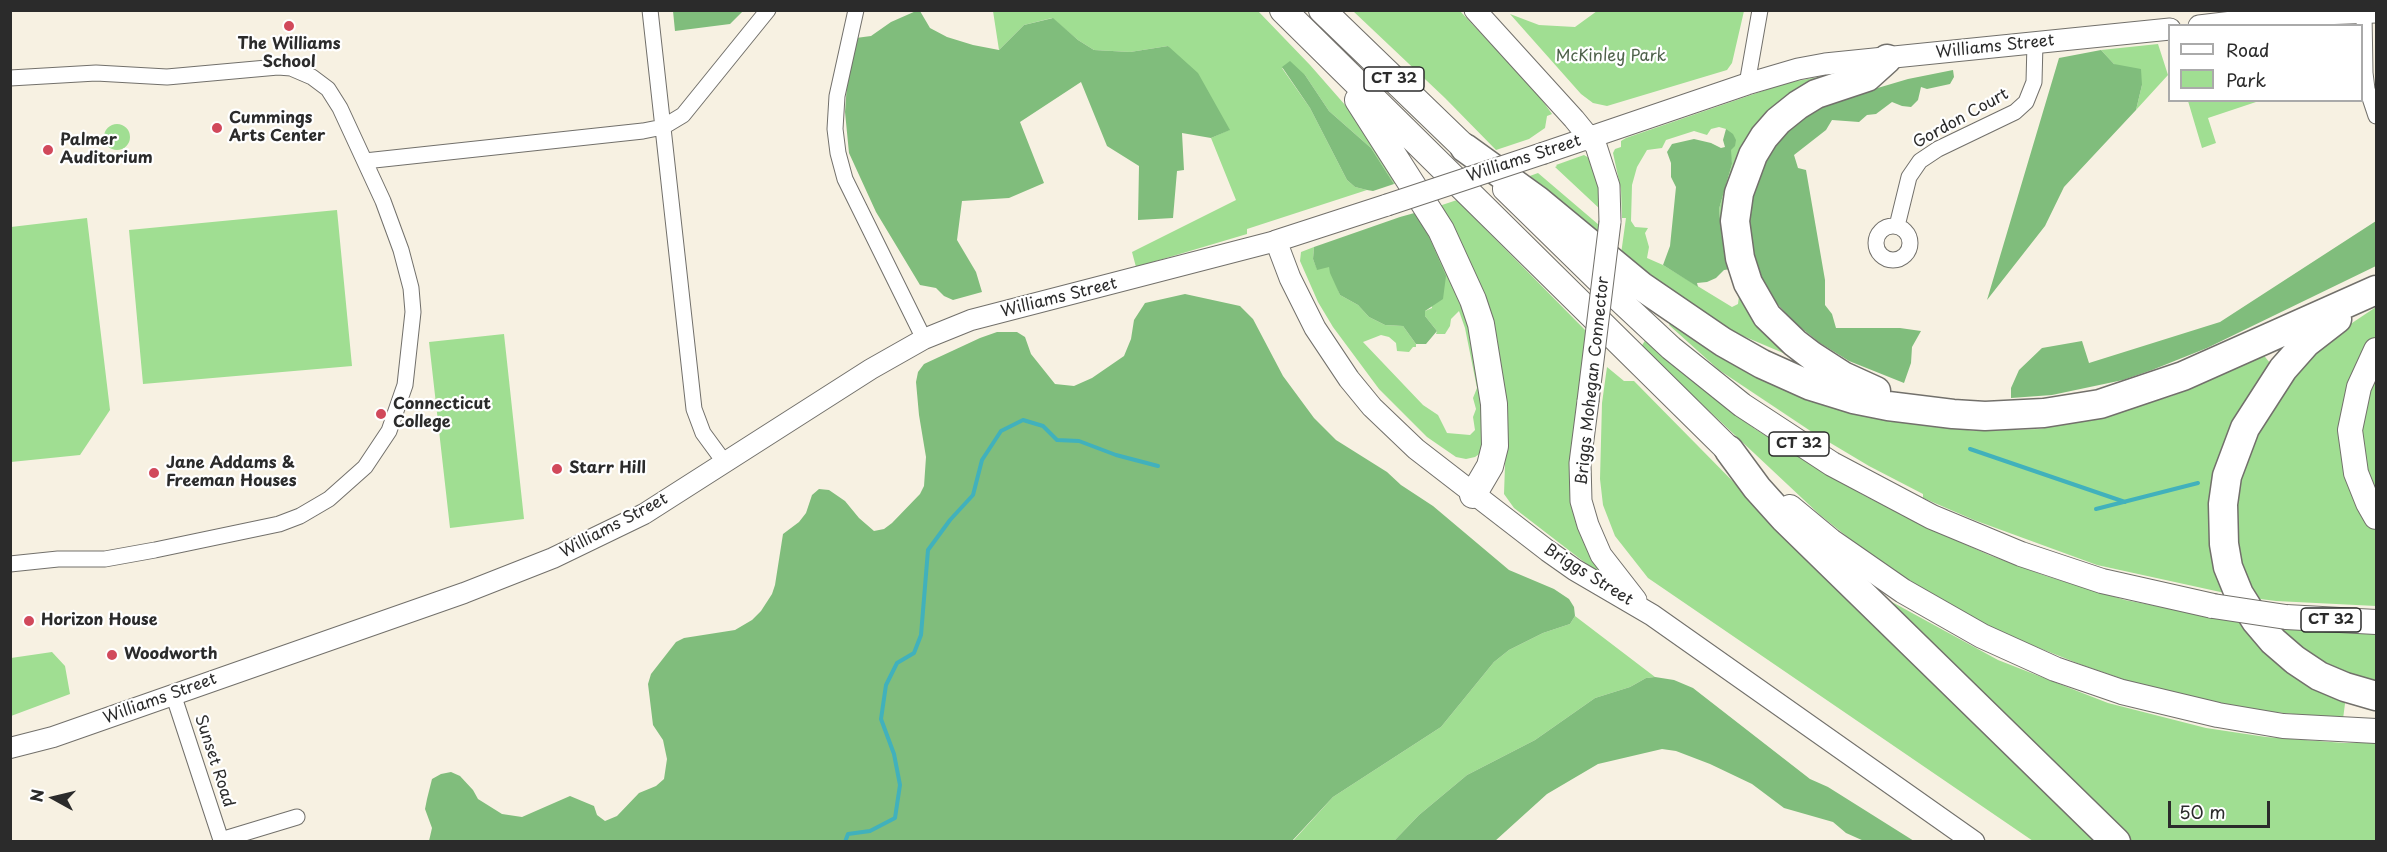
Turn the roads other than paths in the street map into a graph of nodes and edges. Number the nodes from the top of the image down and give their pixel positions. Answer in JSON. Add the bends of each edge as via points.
{"nodes":[{"id":1,"x":650,"y":10,"type":"edge"},
{"id":2,"x":768,"y":10,"type":"edge"},
{"id":3,"x":856,"y":10,"type":"edge"},
{"id":4,"x":1283,"y":10,"type":"edge"},
{"id":5,"x":1322,"y":10,"type":"edge"},
{"id":6,"x":1475,"y":10,"type":"edge"},
{"id":7,"x":1760,"y":10,"type":"edge"},
{"id":8,"x":2370,"y":13,"type":"edge"},
{"id":9,"x":2216,"y":24,"type":"edge"},
{"id":10,"x":2168,"y":29,"type":"edge"},
{"id":11,"x":2035,"y":43,"type":"junction"},
{"id":12,"x":1328,"y":55,"type":"junction"},
{"id":13,"x":1887,"y":58,"type":"junction"},
{"id":14,"x":10,"y":78,"type":"edge"},
{"id":15,"x":1747,"y":84,"type":"junction"},
{"id":16,"x":2376,"y":116,"type":"edge"},
{"id":17,"x":663,"y":127,"type":"junction"},
{"id":18,"x":1590,"y":137,"type":"junction"},
{"id":19,"x":1465,"y":148,"type":"junction"},
{"id":20,"x":365,"y":161,"type":"junction"},
{"id":21,"x":1897,"y":226,"type":"dead end"},
{"id":22,"x":1276,"y":241,"type":"junction"},
{"id":23,"x":2374,"y":291,"type":"edge"},
{"id":24,"x":924,"y":339,"type":"junction"},
{"id":25,"x":2376,"y":350,"type":"edge"},
{"id":26,"x":1953,"y":414,"type":"junction"},
{"id":27,"x":1730,"y":450,"type":"junction"},
{"id":28,"x":725,"y":463,"type":"junction"},
{"id":29,"x":1473,"y":495,"type":"junction"},
{"id":30,"x":2376,"y":517,"type":"edge"},
{"id":31,"x":10,"y":564,"type":"edge"},
{"id":32,"x":1644,"y":610,"type":"junction"},
{"id":33,"x":2376,"y":622,"type":"edge"},
{"id":34,"x":173,"y":694,"type":"junction"},
{"id":35,"x":2376,"y":696,"type":"edge"},
{"id":36,"x":2376,"y":731,"type":"edge"},
{"id":37,"x":10,"y":748,"type":"edge"},
{"id":38,"x":297,"y":817,"type":"dead end"},
{"id":39,"x":219,"y":841,"type":"edge"},
{"id":40,"x":1974,"y":842,"type":"edge"},
{"id":41,"x":2116,"y":842,"type":"edge"}],
"edges":[{"from":1,"to":17,"type":"street"},
{"from":2,"to":17,"type":"street","via":[[683,115]]},
{"from":3,"to":24,"type":"street","via":[[837,96],[838,158]]},
{"from":4,"to":12,"type":"highway","number":"CT 32"},
{"from":5,"to":19,"type":"highway","number":"CT 32"},
{"from":6,"to":18,"type":"main road","name":"Briggs Mohegan Connector"},
{"from":7,"to":15,"type":"street"},
{"from":8,"to":9,"type":"main road","via":[[2292,15]]},
{"from":8,"to":16,"type":"street","via":[[2365,73]]},
{"from":10,"to":11,"type":"main road","name":"Williams Street"},
{"from":11,"to":13,"type":"main road","name":"Williams Street"},
{"from":11,"to":21,"type":"street","name":"Gordon Court","via":[[2034,82],[2024,105],[1920,161],[1909,177]]},
{"from":12,"to":27,"type":"highway","number":"CT 32"},
{"from":12,"to":29,"type":"highway","via":[[1423,199],[1473,300],[1486,349],[1496,425],[1493,458]]},
{"from":13,"to":15,"type":"main road","name":"Williams Street","via":[[1825,64]]},
{"from":13,"to":26,"type":"highway","via":[[1867,77],[1816,94],[1798,105],[1759,144],[1742,180],[1736,211],[1740,258],[1748,283],[1767,316],[1812,356],[1864,386]]},
{"from":14,"to":20,"type":"street","via":[[96,74],[167,77],[291,68],[315,79],[332,94]]},
{"from":15,"to":18,"type":"main road","name":"Williams Street"},
{"from":17,"to":20,"type":"street"},
{"from":17,"to":28,"type":"street","via":[[694,412],[703,433]]},
{"from":18,"to":22,"type":"main road","name":"Williams Street","bridge":true},
{"from":18,"to":32,"type":"main road","name":"Briggs Mohegan Connector","bridge":true,"via":[[1608,180],[1610,222],[1580,483],[1588,525],[1601,555]]},
{"from":19,"to":26,"type":"highway","via":[[1521,188],[1641,286],[1742,353],[1824,391]]},
{"from":19,"to":33,"type":"main road","number":"CT 32","bridge":true,"via":[[1671,348],[1792,440],[1892,498],[1995,544],[2102,581],[2213,606],[2286,617]]},
{"from":20,"to":31,"type":"street","via":[[401,250],[413,312],[402,396],[389,431],[365,467],[329,500],[269,526],[117,557]]},
{"from":22,"to":24,"type":"street","name":"Williams Street","via":[[980,317]]},
{"from":22,"to":29,"type":"main road","name":"Briggs Street","via":[[1302,303],[1349,379],[1389,425]]},
{"from":23,"to":26,"type":"highway","via":[[2183,376],[2126,397],[2044,413]]},
{"from":23,"to":35,"type":"highway","via":[[2306,343],[2255,411],[2232,458],[2223,524],[2234,584],[2248,611],[2274,641],[2319,676]]},
{"from":24,"to":28,"type":"street","name":"Williams Street","via":[[870,369]]},
{"from":25,"to":30,"type":"main road","via":[[2359,387],[2350,430],[2356,473]]},
{"from":27,"to":36,"type":"main road","number":"CT 32","via":[[1849,555],[1939,613],[2020,654],[2090,682],[2196,711],[2283,726]]},
{"from":27,"to":41,"type":"highway","via":[[1784,518]]},
{"from":28,"to":34,"type":"street","name":"Williams Street","via":[[644,514],[553,558]]},
{"from":29,"to":32,"type":"main road","name":"Briggs Street","via":[[1568,565]]},
{"from":32,"to":40,"type":"main road","name":"Briggs Street"},
{"from":34,"to":37,"type":"street","name":"Williams Street","via":[[53,737]]},
{"from":34,"to":39,"type":"street","name":"Sunset Road"},
{"from":38,"to":39,"type":"street","name":"Sunset Road"}]}
